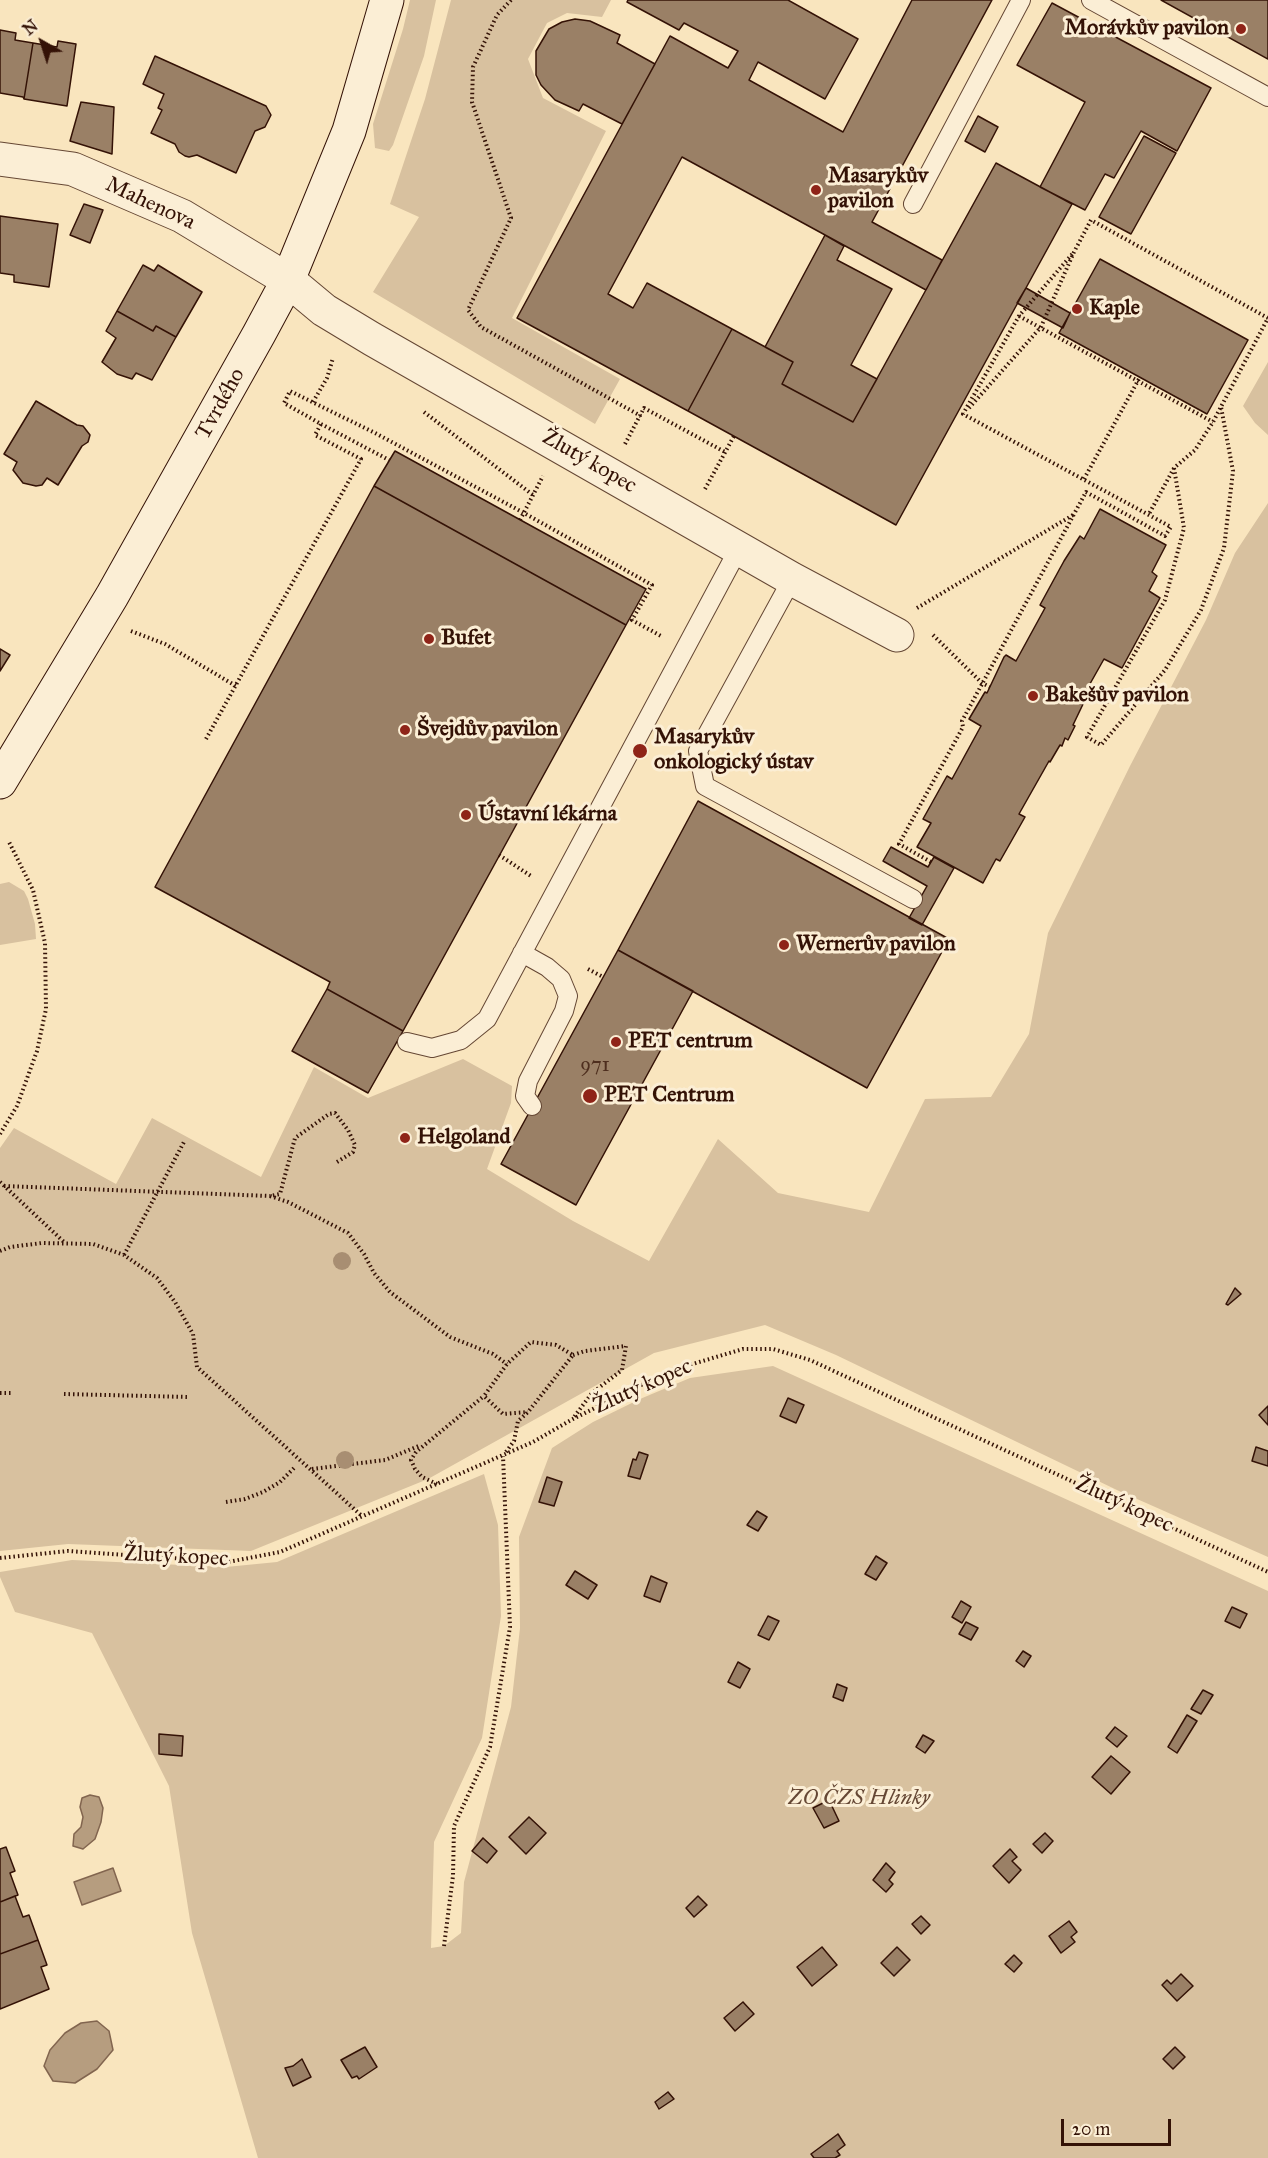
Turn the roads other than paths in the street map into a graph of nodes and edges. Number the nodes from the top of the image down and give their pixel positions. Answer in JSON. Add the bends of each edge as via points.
{"nodes":[{"id":1,"x":387,"y":0,"type":"edge"},
{"id":2,"x":1021,"y":0,"type":"edge"},
{"id":3,"x":1091,"y":0,"type":"edge"},
{"id":4,"x":1268,"y":97,"type":"edge"},
{"id":5,"x":0,"y":159,"type":"edge"},
{"id":6,"x":913,"y":204,"type":"dead end"},
{"id":7,"x":288,"y":280,"type":"junction"},
{"id":8,"x":739,"y":548,"type":"junction"},
{"id":9,"x":792,"y":579,"type":"junction"},
{"id":10,"x":911,"y":625,"type":"road end"},
{"id":11,"x":0,"y":782,"type":"edge"},
{"id":12,"x":913,"y":899,"type":"dead end"},
{"id":13,"x":522,"y":953,"type":"junction"},
{"id":14,"x":407,"y":1042,"type":"dead end"},
{"id":15,"x":532,"y":1106,"type":"dead end"}],
"edges":[{"from":1,"to":7,"type":"street","name":"Tvrdého","via":[[350,131]]},
{"from":2,"to":6,"type":"lane"},
{"from":3,"to":4,"type":"lane"},
{"from":5,"to":7,"type":"street","name":"Mahenova","via":[[73,169],[182,216]]},
{"from":7,"to":8,"type":"street","name":"Žlutý kopec","via":[[324,310]]},
{"from":7,"to":11,"type":"street","name":"Tvrdého","via":[[128,569]]},
{"from":8,"to":9,"type":"street","name":"Žlutý kopec"},
{"from":8,"to":13,"type":"lane"},
{"from":9,"to":10,"type":"street","name":"Žlutý kopec"},
{"from":9,"to":12,"type":"lane","via":[[698,751],[705,786]]},
{"from":13,"to":14,"type":"lane","via":[[487,1019],[461,1040],[432,1048]]},
{"from":13,"to":15,"type":"lane","via":[[561,979],[568,996],[528,1081],[525,1096]]}]}
